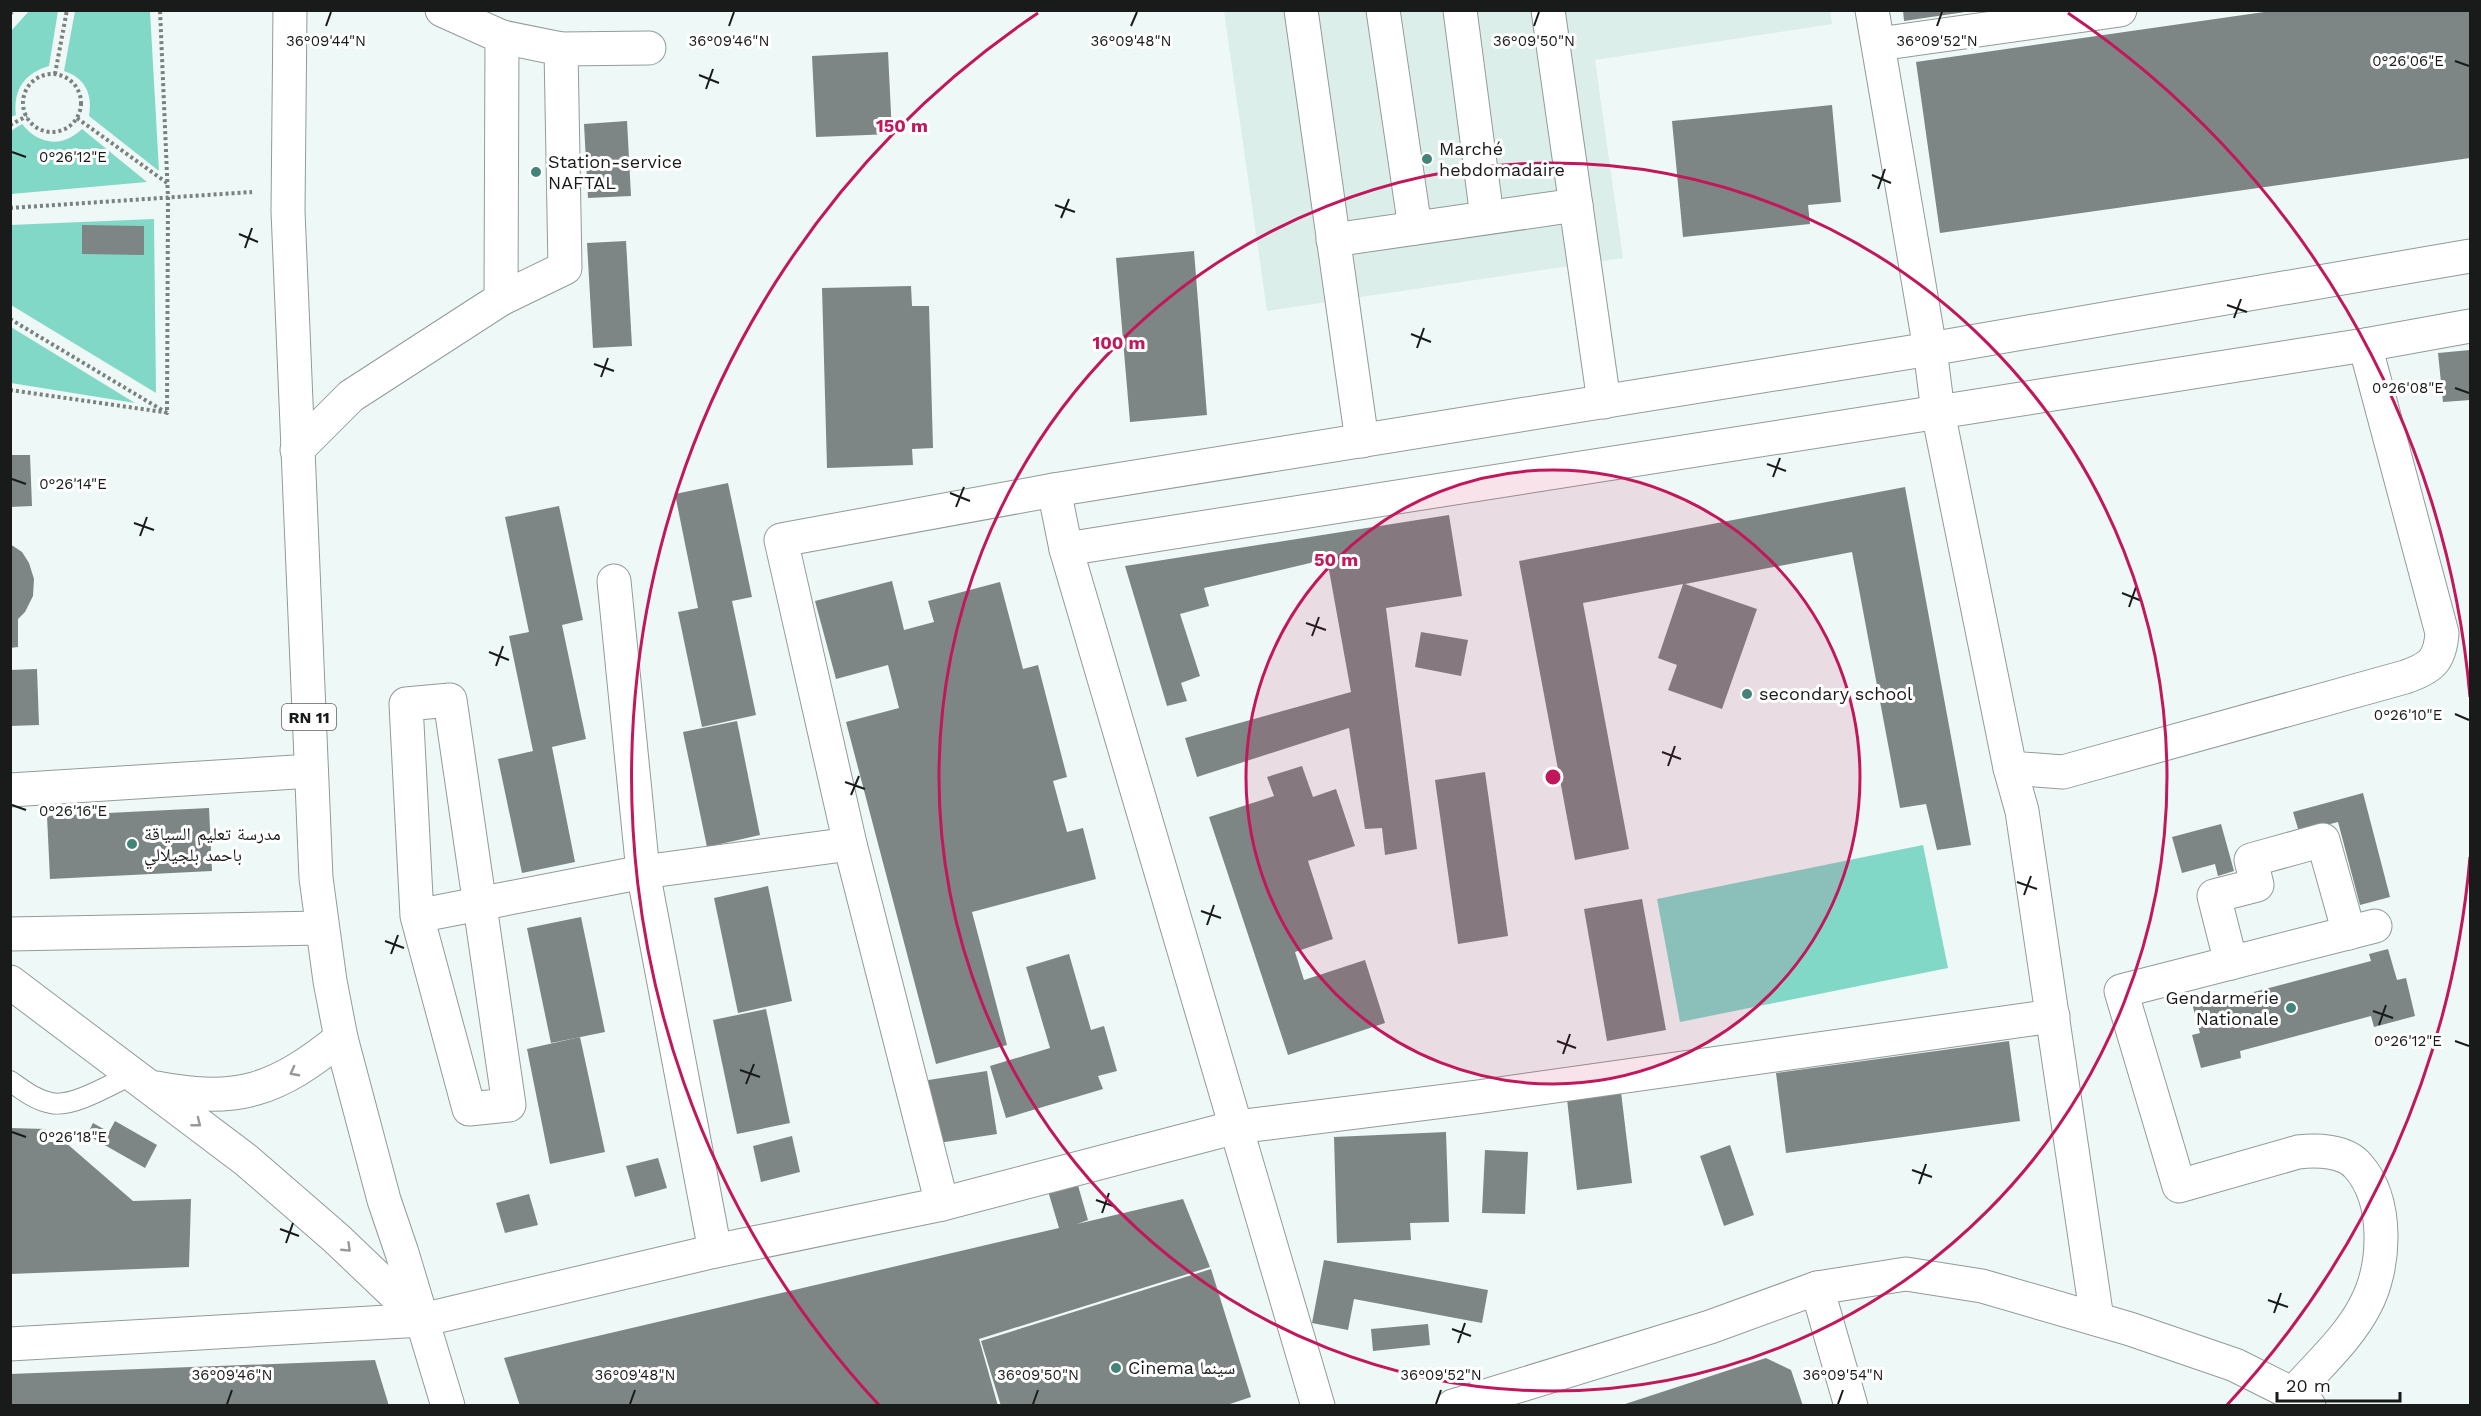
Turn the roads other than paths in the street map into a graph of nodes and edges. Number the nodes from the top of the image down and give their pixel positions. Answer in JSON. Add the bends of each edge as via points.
{"nodes":[{"id":1,"x":290,"y":10,"type":"edge"},
{"id":2,"x":442,"y":10,"type":"edge"},
{"id":3,"x":1301,"y":10,"type":"edge"},
{"id":4,"x":1383,"y":10,"type":"edge"},
{"id":5,"x":1460,"y":10,"type":"edge"},
{"id":6,"x":1548,"y":10,"type":"edge"},
{"id":7,"x":1872,"y":10,"type":"edge"},
{"id":8,"x":2120,"y":10,"type":"edge"},
{"id":9,"x":502,"y":37,"type":"junction"},
{"id":10,"x":1879,"y":44,"type":"junction"},
{"id":11,"x":649,"y":48,"type":"dead end"},
{"id":12,"x":561,"y":49,"type":"junction"},
{"id":13,"x":1576,"y":205,"type":"junction"},
{"id":14,"x":1487,"y":217,"type":"junction"},
{"id":15,"x":1415,"y":228,"type":"junction"},
{"id":16,"x":1333,"y":240,"type":"junction"},
{"id":17,"x":2470,"y":256,"type":"edge"},
{"id":18,"x":501,"y":300,"type":"junction"},
{"id":19,"x":2470,"y":326,"type":"edge"},
{"id":20,"x":2365,"y":345,"type":"junction"},
{"id":21,"x":1930,"y":349,"type":"junction"},
{"id":22,"x":1604,"y":402,"type":"junction"},
{"id":23,"x":1938,"y":412,"type":"junction"},
{"id":24,"x":1362,"y":441,"type":"junction"},
{"id":25,"x":297,"y":450,"type":"junction"},
{"id":26,"x":1054,"y":490,"type":"junction"},
{"id":27,"x":1066,"y":549,"type":"junction"},
{"id":28,"x":614,"y":581,"type":"dead end"},
{"id":29,"x":2010,"y":768,"type":"junction"},
{"id":30,"x":311,"y":771,"type":"junction"},
{"id":31,"x":10,"y":790,"type":"edge"},
{"id":32,"x":850,"y":844,"type":"junction"},
{"id":33,"x":643,"y":872,"type":"junction"},
{"id":34,"x":479,"y":904,"type":"junction"},
{"id":35,"x":417,"y":916,"type":"junction"},
{"id":36,"x":321,"y":928,"type":"junction"},
{"id":37,"x":10,"y":934,"type":"edge"},
{"id":38,"x":2231,"y":963,"type":"junction"},
{"id":39,"x":10,"y":982,"type":"edge"},
{"id":40,"x":2054,"y":1016,"type":"junction"},
{"id":41,"x":341,"y":1038,"type":"junction"},
{"id":42,"x":10,"y":1081,"type":"edge"},
{"id":43,"x":142,"y":1081,"type":"junction"},
{"id":44,"x":1236,"y":1127,"type":"junction"},
{"id":45,"x":942,"y":1204,"type":"junction"},
{"id":46,"x":715,"y":1251,"type":"junction"},
{"id":47,"x":1817,"y":1288,"type":"junction"},
{"id":48,"x":2097,"y":1319,"type":"junction"},
{"id":49,"x":422,"y":1320,"type":"junction"},
{"id":50,"x":10,"y":1344,"type":"edge"},
{"id":51,"x":2299,"y":1402,"type":"edge"},
{"id":52,"x":448,"y":1406,"type":"edge"},
{"id":53,"x":1318,"y":1406,"type":"edge"},
{"id":54,"x":1453,"y":1406,"type":"edge"},
{"id":55,"x":1851,"y":1406,"type":"edge"}],
"edges":[{"from":1,"to":25,"type":"street","number":"RN 11","via":[[289,189]]},
{"from":2,"to":9,"type":"street"},
{"from":3,"to":16,"type":"street"},
{"from":4,"to":15,"type":"street"},
{"from":5,"to":14,"type":"street"},
{"from":6,"to":13,"type":"street"},
{"from":7,"to":10,"type":"street"},
{"from":8,"to":10,"type":"street"},
{"from":9,"to":12,"type":"street"},
{"from":9,"to":18,"type":"street"},
{"from":10,"to":21,"type":"street"},
{"from":11,"to":12,"type":"street"},
{"from":12,"to":18,"type":"street","via":[[565,268]]},
{"from":13,"to":14,"type":"street"},
{"from":13,"to":22,"type":"street"},
{"from":14,"to":15,"type":"street"},
{"from":15,"to":16,"type":"street"},
{"from":16,"to":24,"type":"street"},
{"from":17,"to":21,"type":"street"},
{"from":18,"to":25,"type":"street","via":[[351,396]]},
{"from":19,"to":20,"type":"street"},
{"from":20,"to":23,"type":"street"},
{"from":20,"to":29,"type":"street","via":[[2442,633],[2435,661],[2424,671],[2405,677],[2063,772]]},
{"from":21,"to":22,"type":"street"},
{"from":21,"to":23,"type":"street"},
{"from":22,"to":24,"type":"street"},
{"from":23,"to":27,"type":"street"},
{"from":23,"to":29,"type":"street"},
{"from":24,"to":26,"type":"street"},
{"from":25,"to":30,"type":"street","number":"RN 11"},
{"from":26,"to":27,"type":"street"},
{"from":26,"to":32,"type":"street","via":[[781,540]]},
{"from":27,"to":44,"type":"street"},
{"from":28,"to":33,"type":"street"},
{"from":29,"to":40,"type":"street","via":[[2022,811]]},
{"from":30,"to":31,"type":"street"},
{"from":30,"to":36,"type":"street","number":"RN 11"},
{"from":32,"to":33,"type":"street"},
{"from":32,"to":45,"type":"street"},
{"from":33,"to":34,"type":"street"},
{"from":33,"to":46,"type":"street"},
{"from":34,"to":35,"type":"street"},
{"from":34,"to":35,"type":"street","via":[[509,1105],[469,1109]]},
{"from":34,"to":35,"type":"street","via":[[450,700],[406,704]]},
{"from":36,"to":37,"type":"street"},
{"from":36,"to":41,"type":"street","number":"RN 11"},
{"from":38,"to":38,"type":"street","via":[[2214,896],[2257,885],[2251,860],[2323,840],[2362,929]]},
{"from":38,"to":51,"type":"street","via":[[2121,991],[2179,1186],[2298,1152],[2318,1150],[2343,1156],[2358,1165],[2369,1185],[2377,1204],[2380,1238],[2375,1279],[2365,1305]]},
{"from":39,"to":43,"type":"street"},
{"from":40,"to":44,"type":"street"},
{"from":40,"to":48,"type":"street"},
{"from":41,"to":43,"type":"street","one_way":true,"via":[[309,1064],[273,1083],[233,1094],[192,1095]]},
{"from":41,"to":49,"type":"street","number":"RN 11","via":[[384,1200]]},
{"from":42,"to":43,"type":"lane","via":[[31,1096],[52,1104]]},
{"from":43,"to":49,"type":"street","one_way":true,"via":[[246,1160]]},
{"from":44,"to":45,"type":"street"},
{"from":44,"to":53,"type":"street"},
{"from":45,"to":46,"type":"street"},
{"from":46,"to":49,"type":"street"},
{"from":47,"to":48,"type":"street","via":[[1906,1274],[1982,1286]]},
{"from":47,"to":54,"type":"street","via":[[1710,1327]]},
{"from":47,"to":55,"type":"street"},
{"from":48,"to":51,"type":"street","via":[[2235,1365]]},
{"from":49,"to":50,"type":"street"},
{"from":49,"to":52,"type":"street","number":"RN 11"}]}
